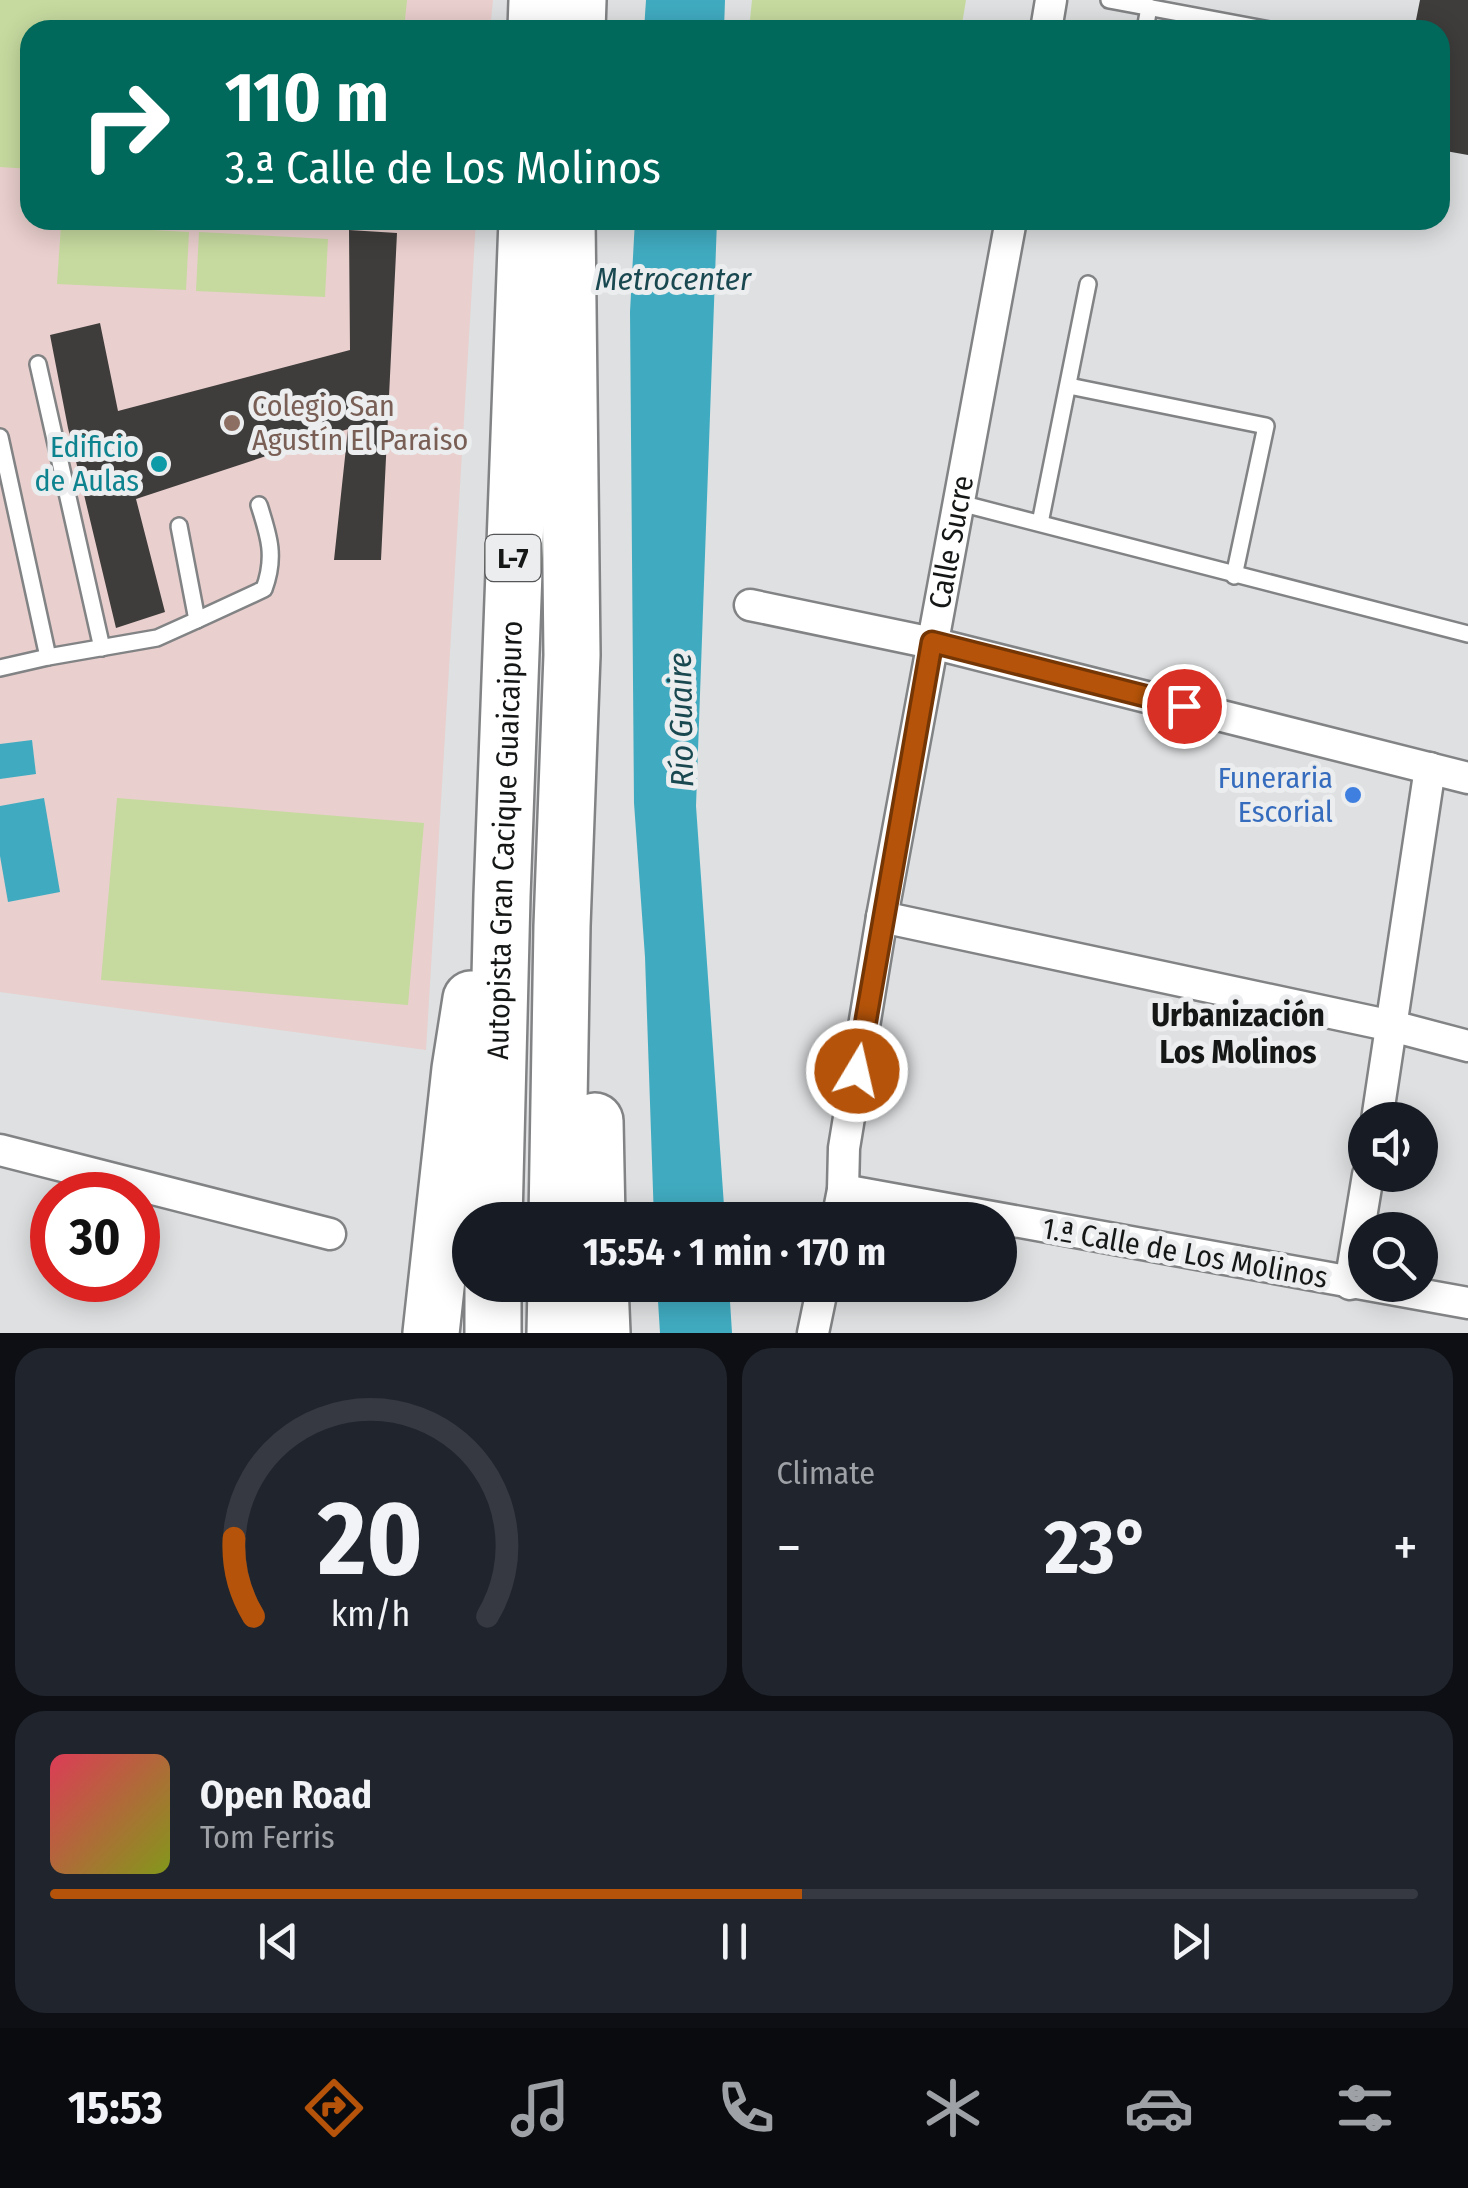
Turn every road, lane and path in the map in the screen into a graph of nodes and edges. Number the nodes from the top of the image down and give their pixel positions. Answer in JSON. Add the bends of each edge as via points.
{"nodes":[{"id":1,"x":1109,"y":0,"type":"edge"},
{"id":2,"x":1149,"y":7,"type":"junction"},
{"id":3,"x":1147,"y":20,"type":"edge"},
{"id":4,"x":1217,"y":20,"type":"edge"},
{"id":5,"x":527,"y":230,"type":"edge"},
{"id":6,"x":568,"y":230,"type":"edge"},
{"id":7,"x":1010,"y":230,"type":"edge"},
{"id":8,"x":1088,"y":284,"type":"dead end"},
{"id":9,"x":38,"y":364,"type":"dead end"},
{"id":10,"x":1069,"y":386,"type":"junction"},
{"id":11,"x":0,"y":437,"type":"edge"},
{"id":12,"x":960,"y":503,"type":"junction"},
{"id":13,"x":259,"y":505,"type":"dead end"},
{"id":14,"x":1040,"y":523,"type":"junction"},
{"id":15,"x":179,"y":526,"type":"dead end"},
{"id":16,"x":1234,"y":576,"type":"junction"},
{"id":17,"x":750,"y":604,"type":"dead end"},
{"id":18,"x":197,"y":620,"type":"junction"},
{"id":19,"x":1468,"y":634,"type":"edge"},
{"id":20,"x":932,"y":642,"type":"junction"},
{"id":21,"x":102,"y":648,"type":"junction"},
{"id":22,"x":572,"y":655,"type":"junction"},
{"id":23,"x":48,"y":657,"type":"junction"},
{"id":24,"x":0,"y":668,"type":"edge"},
{"id":25,"x":1430,"y":768,"type":"junction"},
{"id":26,"x":1468,"y":778,"type":"edge"},
{"id":27,"x":502,"y":896,"type":"junction"},
{"id":28,"x":882,"y":917,"type":"junction"},
{"id":29,"x":1392,"y":1026,"type":"junction"},
{"id":30,"x":1468,"y":1046,"type":"edge"},
{"id":31,"x":1379,"y":1102,"type":"edge"},
{"id":32,"x":0,"y":1150,"type":"edge"},
{"id":33,"x":494,"y":1202,"type":"edge"},
{"id":34,"x":557,"y":1202,"type":"edge"},
{"id":35,"x":597,"y":1202,"type":"edge"},
{"id":36,"x":840,"y":1202,"type":"edge"},
{"id":37,"x":1017,"y":1232,"type":"edge"},
{"id":38,"x":330,"y":1234,"type":"dead end"},
{"id":39,"x":1348,"y":1284,"type":"edge"},
{"id":40,"x":1438,"y":1298,"type":"edge"},
{"id":41,"x":494,"y":1302,"type":"edge"},
{"id":42,"x":556,"y":1302,"type":"edge"},
{"id":43,"x":601,"y":1302,"type":"edge"},
{"id":44,"x":820,"y":1302,"type":"edge"},
{"id":45,"x":1468,"y":1303,"type":"edge"},
{"id":46,"x":431,"y":1333,"type":"edge"},
{"id":47,"x":493,"y":1333,"type":"edge"},
{"id":48,"x":555,"y":1333,"type":"edge"},
{"id":49,"x":602,"y":1333,"type":"edge"},
{"id":50,"x":814,"y":1333,"type":"edge"}],
"edges":[{"from":1,"to":2,"type":"lane"},
{"from":2,"to":3,"type":"lane"},
{"from":2,"to":4,"type":"lane"},
{"from":5,"to":27,"type":"highway","name":"Autopista Gran Cacique Guaicaipuro","number":"L-7"},
{"from":6,"to":22,"type":"highway","name":"Autopista Gran Cacique Guaicaipuro","number":"L-7"},
{"from":7,"to":12,"type":"street","name":"Calle Sucre"},
{"from":8,"to":10,"type":"lane"},
{"from":9,"to":21,"type":"lane"},
{"from":10,"to":14,"type":"lane"},
{"from":10,"to":16,"type":"lane","via":[[1266,426]]},
{"from":11,"to":23,"type":"lane"},
{"from":12,"to":14,"type":"lane"},
{"from":12,"to":20,"type":"street","name":"Calle Sucre"},
{"from":13,"to":18,"type":"lane","via":[[272,542],[264,588]]},
{"from":14,"to":16,"type":"lane"},
{"from":15,"to":18,"type":"lane"},
{"from":16,"to":19,"type":"lane"},
{"from":17,"to":20,"type":"street"},
{"from":18,"to":21,"type":"lane","via":[[157,638]]},
{"from":20,"to":25,"type":"street"},
{"from":20,"to":28,"type":"street","name":"Calle Sucre"},
{"from":21,"to":23,"type":"lane"},
{"from":22,"to":34,"type":"highway","name":"Autopista Gran Cacique Guaicaipuro","number":"L-7"},
{"from":22,"to":35,"type":"highway","via":[[590,767]]},
{"from":23,"to":24,"type":"lane"},
{"from":25,"to":26,"type":"street"},
{"from":25,"to":29,"type":"street"},
{"from":27,"to":33,"type":"highway","name":"Autopista Gran Cacique Guaicaipuro","number":"L-7"},
{"from":27,"to":46,"type":"highway","via":[[469,1011]]},
{"from":28,"to":29,"type":"street"},
{"from":28,"to":36,"type":"street","name":"Calle Sucre"},
{"from":29,"to":30,"type":"street"},
{"from":29,"to":31,"type":"street"},
{"from":32,"to":38,"type":"street"},
{"from":37,"to":39,"type":"street","name":"1.ª Calle de Los Molinos"},
{"from":40,"to":45,"type":"street","name":"1.ª Calle de Los Molinos"},
{"from":41,"to":47,"type":"highway"},
{"from":42,"to":48,"type":"highway"},
{"from":43,"to":49,"type":"highway"},
{"from":44,"to":50,"type":"street"}]}
